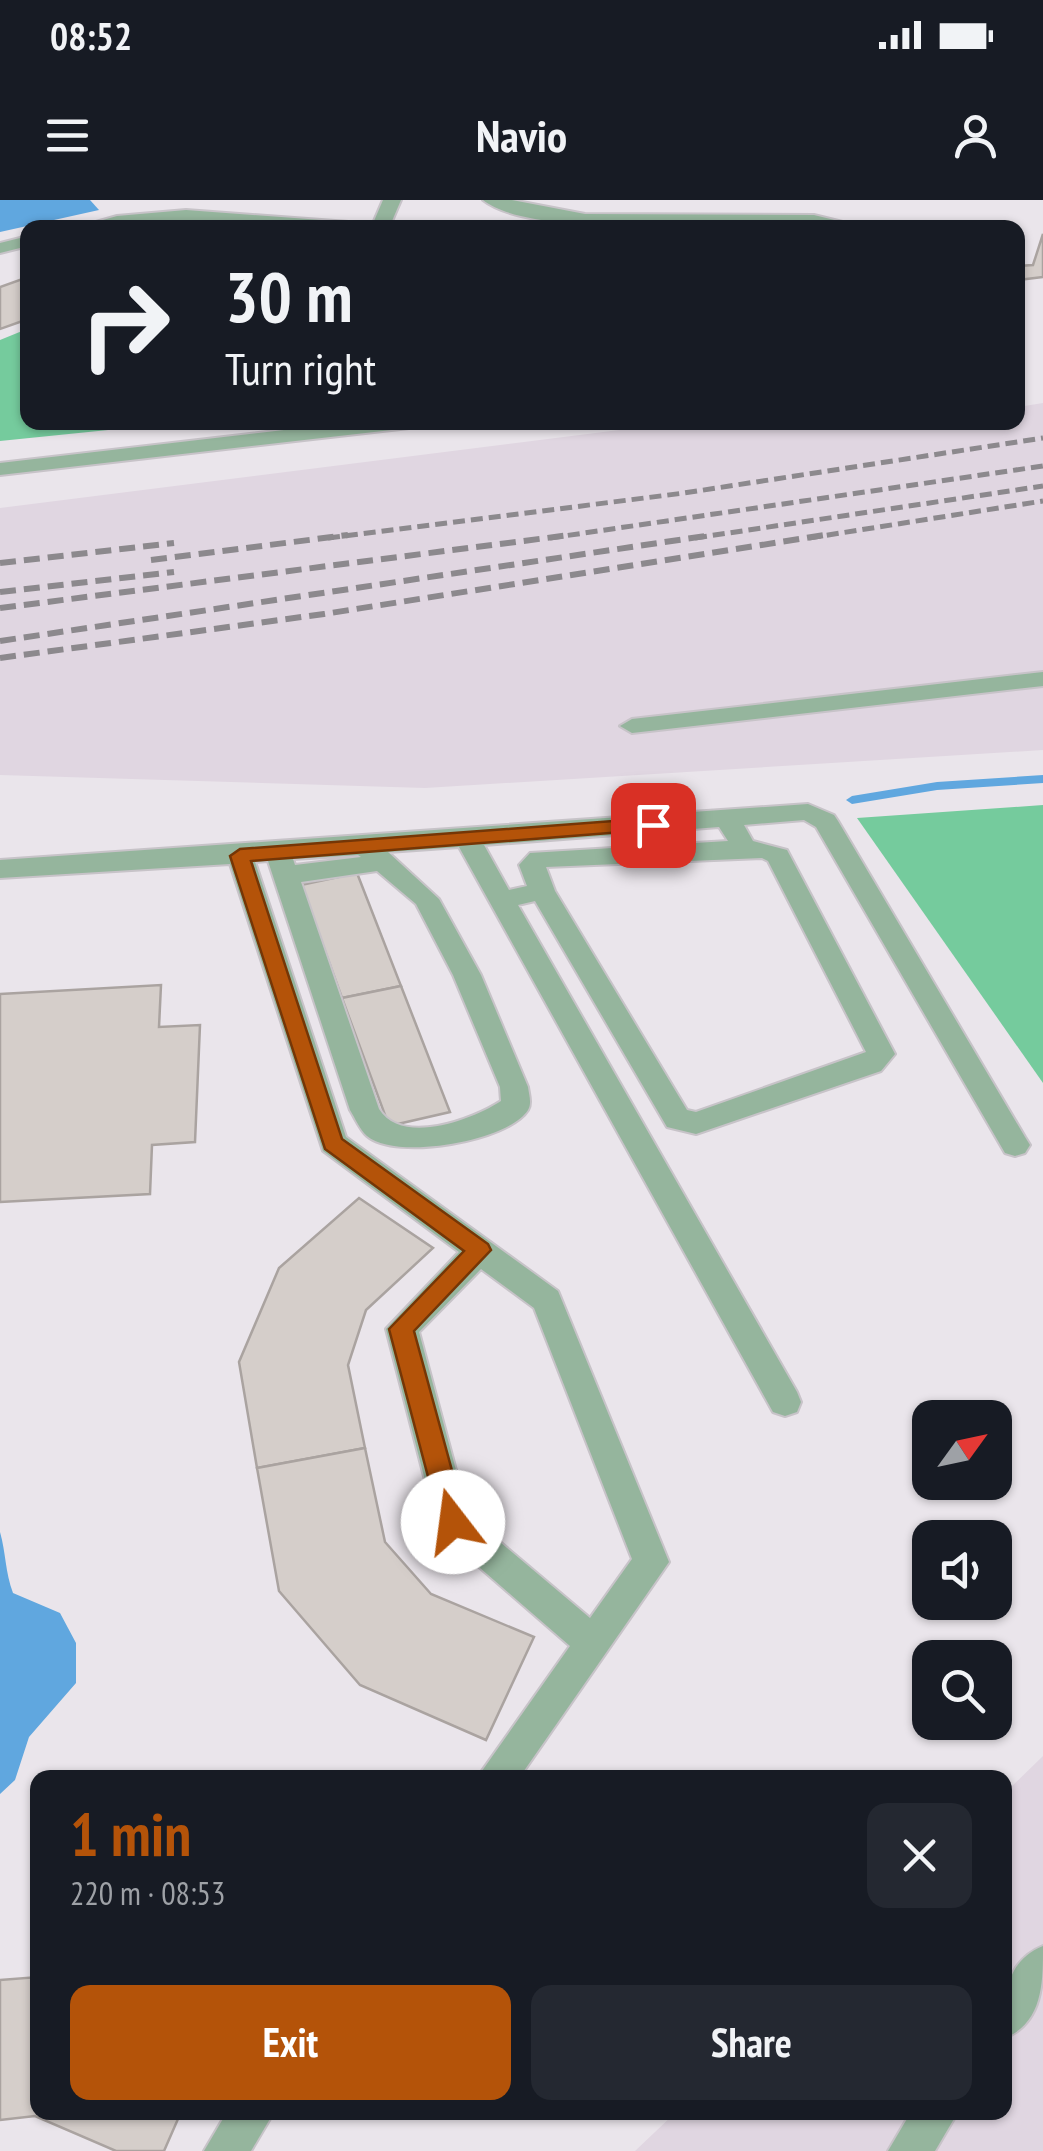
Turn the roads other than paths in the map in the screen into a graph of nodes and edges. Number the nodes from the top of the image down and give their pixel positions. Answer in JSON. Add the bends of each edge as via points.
{"nodes":[{"id":1,"x":492,"y":200,"type":"edge"},
{"id":2,"x":113,"y":220,"type":"edge"},
{"id":3,"x":196,"y":220,"type":"edge"},
{"id":4,"x":835,"y":220,"type":"edge"},
{"id":5,"x":152,"y":430,"type":"edge"},
{"id":6,"x":284,"y":430,"type":"edge"},
{"id":7,"x":138,"y":454,"type":"junction"},
{"id":8,"x":0,"y":469,"type":"edge"},
{"id":9,"x":1043,"y":679,"type":"edge"},
{"id":10,"x":632,"y":726,"type":"dead end"},
{"id":11,"x":728,"y":820,"type":"junction"},
{"id":12,"x":468,"y":838,"type":"junction"},
{"id":13,"x":745,"y":849,"type":"junction"},
{"id":14,"x":374,"y":854,"type":"junction"},
{"id":15,"x":240,"y":856,"type":"junction"},
{"id":16,"x":282,"y":864,"type":"junction"},
{"id":17,"x":0,"y":868,"type":"edge"},
{"id":18,"x":542,"y":891,"type":"junction"},
{"id":19,"x":503,"y":900,"type":"junction"},
{"id":20,"x":652,"y":1076,"type":"junction"},
{"id":21,"x":608,"y":1089,"type":"junction"},
{"id":22,"x":1015,"y":1145,"type":"dead end"},
{"id":23,"x":480,"y":1250,"type":"junction"},
{"id":24,"x":785,"y":1402,"type":"dead end"},
{"id":25,"x":593,"y":1643,"type":"junction"},
{"id":26,"x":502,"y":1770,"type":"edge"},
{"id":27,"x":1043,"y":1966,"type":"edge"},
{"id":28,"x":1012,"y":2008,"type":"edge"},
{"id":29,"x":247,"y":2120,"type":"edge"},
{"id":30,"x":931,"y":2120,"type":"edge"},
{"id":31,"x":225,"y":2151,"type":"edge"},
{"id":32,"x":909,"y":2151,"type":"edge"}],
"edges":[{"from":1,"to":4,"type":"street","via":[[569,214],[639,215],[748,202],[794,206]]},
{"from":2,"to":3,"type":"street"},
{"from":5,"to":7,"type":"street"},
{"from":6,"to":7,"type":"street"},
{"from":7,"to":8,"type":"street"},
{"from":9,"to":10,"type":"street"},
{"from":11,"to":12,"type":"street"},
{"from":11,"to":13,"type":"street"},
{"from":11,"to":22,"type":"street","via":[[808,812],[825,821]]},
{"from":12,"to":14,"type":"street"},
{"from":12,"to":19,"type":"street"},
{"from":13,"to":18,"type":"street","via":[[539,859],[532,865]]},
{"from":13,"to":20,"type":"street","via":[[778,856],[881,1054],[870,1064],[696,1123],[677,1119]]},
{"from":14,"to":16,"type":"street"},
{"from":14,"to":16,"type":"street","via":[[426,899],[467,975],[514,1087],[516,1105],[496,1120],[408,1140],[379,1131],[365,1110]]},
{"from":15,"to":16,"type":"street"},
{"from":15,"to":17,"type":"street"},
{"from":15,"to":23,"type":"street","via":[[333,1143]]},
{"from":18,"to":19,"type":"street"},
{"from":18,"to":20,"type":"street"},
{"from":19,"to":21,"type":"street"},
{"from":20,"to":21,"type":"street"},
{"from":21,"to":24,"type":"street"},
{"from":23,"to":25,"type":"street","via":[[547,1300],[651,1562]]},
{"from":23,"to":25,"type":"street","via":[[402,1329],[453,1522]]},
{"from":25,"to":26,"type":"street"},
{"from":27,"to":28,"type":"street"},
{"from":29,"to":31,"type":"street"},
{"from":30,"to":32,"type":"street"}]}
